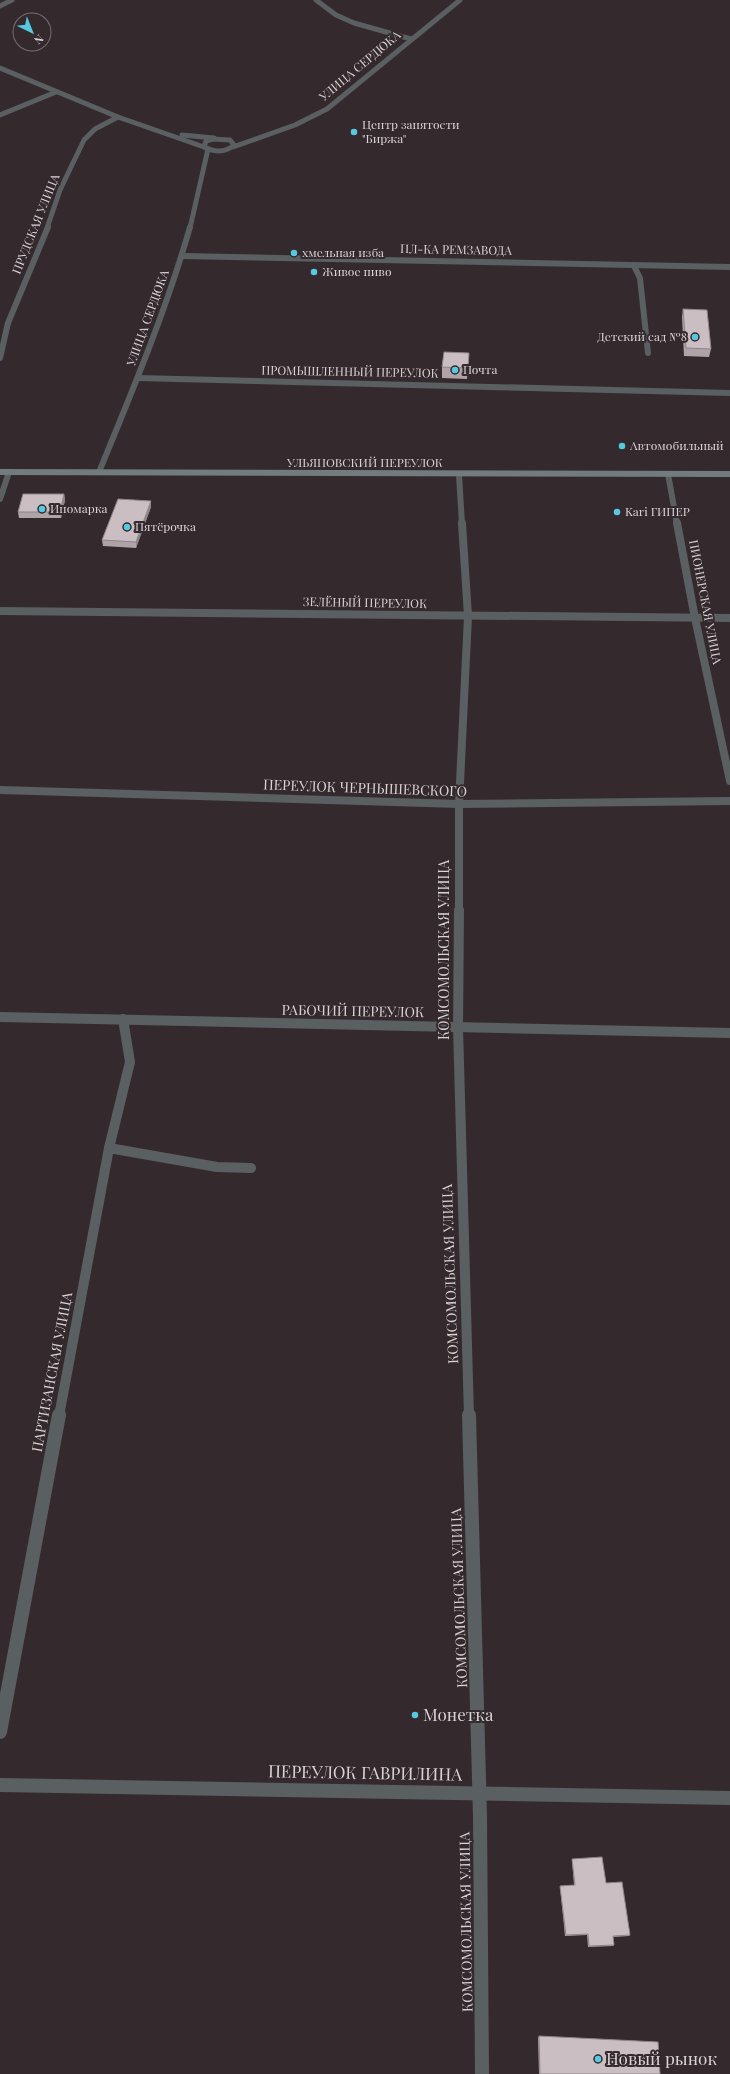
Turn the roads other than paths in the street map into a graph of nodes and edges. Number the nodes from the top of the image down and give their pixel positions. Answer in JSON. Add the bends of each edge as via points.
{"nodes":[{"id":1,"x":12,"y":0,"type":"edge"},
{"id":2,"x":316,"y":0,"type":"edge"},
{"id":3,"x":460,"y":0,"type":"edge"},
{"id":4,"x":0,"y":6,"type":"edge"},
{"id":5,"x":411,"y":39,"type":"junction"},
{"id":6,"x":0,"y":68,"type":"edge"},
{"id":7,"x":56,"y":92,"type":"junction"},
{"id":8,"x":0,"y":115,"type":"edge"},
{"id":9,"x":118,"y":117,"type":"junction"},
{"id":10,"x":162,"y":132,"type":"junction"},
{"id":11,"x":266,"y":135,"type":"junction"},
{"id":12,"x":218,"y":139,"type":"junction"},
{"id":13,"x":226,"y":139,"type":"junction"},
{"id":14,"x":233,"y":147,"type":"junction"},
{"id":15,"x":206,"y":148,"type":"junction"},
{"id":16,"x":227,"y":150,"type":"junction"},
{"id":17,"x":216,"y":158,"type":"dead end"},
{"id":18,"x":182,"y":256,"type":"junction"},
{"id":19,"x":634,"y":266,"type":"junction"},
{"id":20,"x":730,"y":267,"type":"edge"},
{"id":21,"x":648,"y":353,"type":"dead end"},
{"id":22,"x":0,"y":358,"type":"edge"},
{"id":23,"x":138,"y":378,"type":"junction"},
{"id":24,"x":730,"y":394,"type":"edge"},
{"id":25,"x":0,"y":472,"type":"edge"},
{"id":26,"x":9,"y":472,"type":"junction"},
{"id":27,"x":99,"y":472,"type":"junction"},
{"id":28,"x":459,"y":474,"type":"junction"},
{"id":29,"x":668,"y":474,"type":"junction"},
{"id":30,"x":730,"y":474,"type":"edge"},
{"id":31,"x":0,"y":499,"type":"edge"},
{"id":32,"x":0,"y":611,"type":"edge"},
{"id":33,"x":468,"y":616,"type":"junction"},
{"id":34,"x":695,"y":618,"type":"junction"},
{"id":35,"x":730,"y":618,"type":"edge"},
{"id":36,"x":730,"y":782,"type":"edge"},
{"id":37,"x":0,"y":790,"type":"edge"},
{"id":38,"x":730,"y":801,"type":"edge"},
{"id":39,"x":459,"y":804,"type":"junction"},
{"id":40,"x":0,"y":1017,"type":"edge"},
{"id":41,"x":123,"y":1019,"type":"junction"},
{"id":42,"x":458,"y":1028,"type":"junction"},
{"id":43,"x":730,"y":1033,"type":"edge"},
{"id":44,"x":109,"y":1148,"type":"junction"},
{"id":45,"x":251,"y":1168,"type":"dead end"},
{"id":46,"x":0,"y":1732,"type":"edge"},
{"id":47,"x":0,"y":1785,"type":"edge"},
{"id":48,"x":479,"y":1793,"type":"junction"},
{"id":49,"x":730,"y":1798,"type":"edge"},
{"id":50,"x":482,"y":2074,"type":"edge"}],
"edges":[{"from":1,"to":4,"type":"street"},
{"from":2,"to":5,"type":"street","via":[[336,15],[354,23]]},
{"from":3,"to":5,"type":"street","name":"УЛИЦА СЕРДЮКА"},
{"from":5,"to":11,"type":"street","name":"УЛИЦА СЕРДЮКА","via":[[327,109],[295,125]]},
{"from":6,"to":7,"type":"street"},
{"from":7,"to":8,"type":"street"},
{"from":7,"to":9,"type":"street"},
{"from":9,"to":10,"type":"street"},
{"from":9,"to":22,"type":"street","name":"ПРУДСКАЯ УЛИЦА","via":[[93,130],[84,140],[60,190],[49,224],[8,323]]},
{"from":10,"to":12,"type":"street"},
{"from":10,"to":15,"type":"street"},
{"from":11,"to":13,"type":"street"},
{"from":11,"to":14,"type":"street"},
{"from":12,"to":13,"type":"street"},
{"from":12,"to":15,"type":"street","via":[[206,141]]},
{"from":13,"to":14,"type":"street","via":[[232,141]]},
{"from":14,"to":16,"type":"street"},
{"from":15,"to":16,"type":"street"},
{"from":15,"to":18,"type":"street","name":"УЛИЦА СЕРДЮКА","via":[[208,165]]},
{"from":16,"to":17,"type":"street"},
{"from":18,"to":19,"type":"street","name":"ПЛ-КА РЕМЗАВОДА"},
{"from":18,"to":23,"type":"street","name":"УЛИЦА СЕРДЮКА"},
{"from":19,"to":20,"type":"street","name":"ПЛ-КА РЕМЗАВОДА"},
{"from":19,"to":21,"type":"street","via":[[640,278]]},
{"from":23,"to":24,"type":"street","name":"ПРОМЫШЛЕННЫЙ ПЕРЕУЛОК"},
{"from":23,"to":27,"type":"street","name":"УЛИЦА СЕРДЮКА"},
{"from":25,"to":26,"type":"main road","name":"УЛЬЯНОВСКИЙ ПЕРЕУЛОК"},
{"from":26,"to":27,"type":"main road","name":"УЛЬЯНОВСКИЙ ПЕРЕУЛОК"},
{"from":26,"to":31,"type":"street"},
{"from":27,"to":28,"type":"main road","name":"УЛЬЯНОВСКИЙ ПЕРЕУЛОК"},
{"from":28,"to":29,"type":"main road","name":"УЛЬЯНОВСКИЙ ПЕРЕУЛОК"},
{"from":28,"to":33,"type":"street","name":"КОМСОМОЛЬСКАЯ УЛИЦА"},
{"from":29,"to":30,"type":"main road","name":"УЛЬЯНОВСКИЙ ПЕРЕУЛОК"},
{"from":29,"to":34,"type":"street","name":"ПИОНЕРСКАЯ УЛИЦА"},
{"from":32,"to":33,"type":"street","name":"ЗЕЛЁНЫЙ ПЕРЕУЛОК"},
{"from":33,"to":34,"type":"street","name":"ЗЕЛЁНЫЙ ПЕРЕУЛОК"},
{"from":33,"to":39,"type":"street","name":"КОМСОМОЛЬСКАЯ УЛИЦА"},
{"from":34,"to":35,"type":"street","name":"ЗЕЛЁНЫЙ ПЕРЕУЛОК"},
{"from":34,"to":36,"type":"street","name":"ПИОНЕРСКАЯ УЛИЦА"},
{"from":37,"to":39,"type":"street","name":"ПЕРЕУЛОК ЧЕРНЫШЕВСКОГО"},
{"from":38,"to":39,"type":"street","name":"ПЕРЕУЛОК ЧЕРНЫШЕВСКОГО"},
{"from":39,"to":42,"type":"street","name":"КОМСОМОЛЬСКАЯ УЛИЦА"},
{"from":40,"to":41,"type":"street","name":"РАБОЧИЙ ПЕРЕУЛОК"},
{"from":41,"to":42,"type":"street","name":"РАБОЧИЙ ПЕРЕУЛОК"},
{"from":41,"to":44,"type":"street","name":"ПАРТИЗАНСКАЯ УЛИЦА","via":[[130,1062]]},
{"from":42,"to":43,"type":"street","name":"РАБОЧИЙ ПЕРЕУЛОК"},
{"from":42,"to":48,"type":"street","name":"КОМСОМОЛЬСКАЯ УЛИЦА"},
{"from":44,"to":45,"type":"street","via":[[217,1167]]},
{"from":44,"to":46,"type":"street","name":"ПАРТИЗАНСКАЯ УЛИЦА"},
{"from":47,"to":48,"type":"street","name":"ПЕРЕУЛОК ГАВРИЛИНА"},
{"from":48,"to":49,"type":"street","name":"ПЕРЕУЛОК ГАВРИЛИНА"},
{"from":48,"to":50,"type":"street","name":"КОМСОМОЛЬСКАЯ УЛИЦА"}]}
